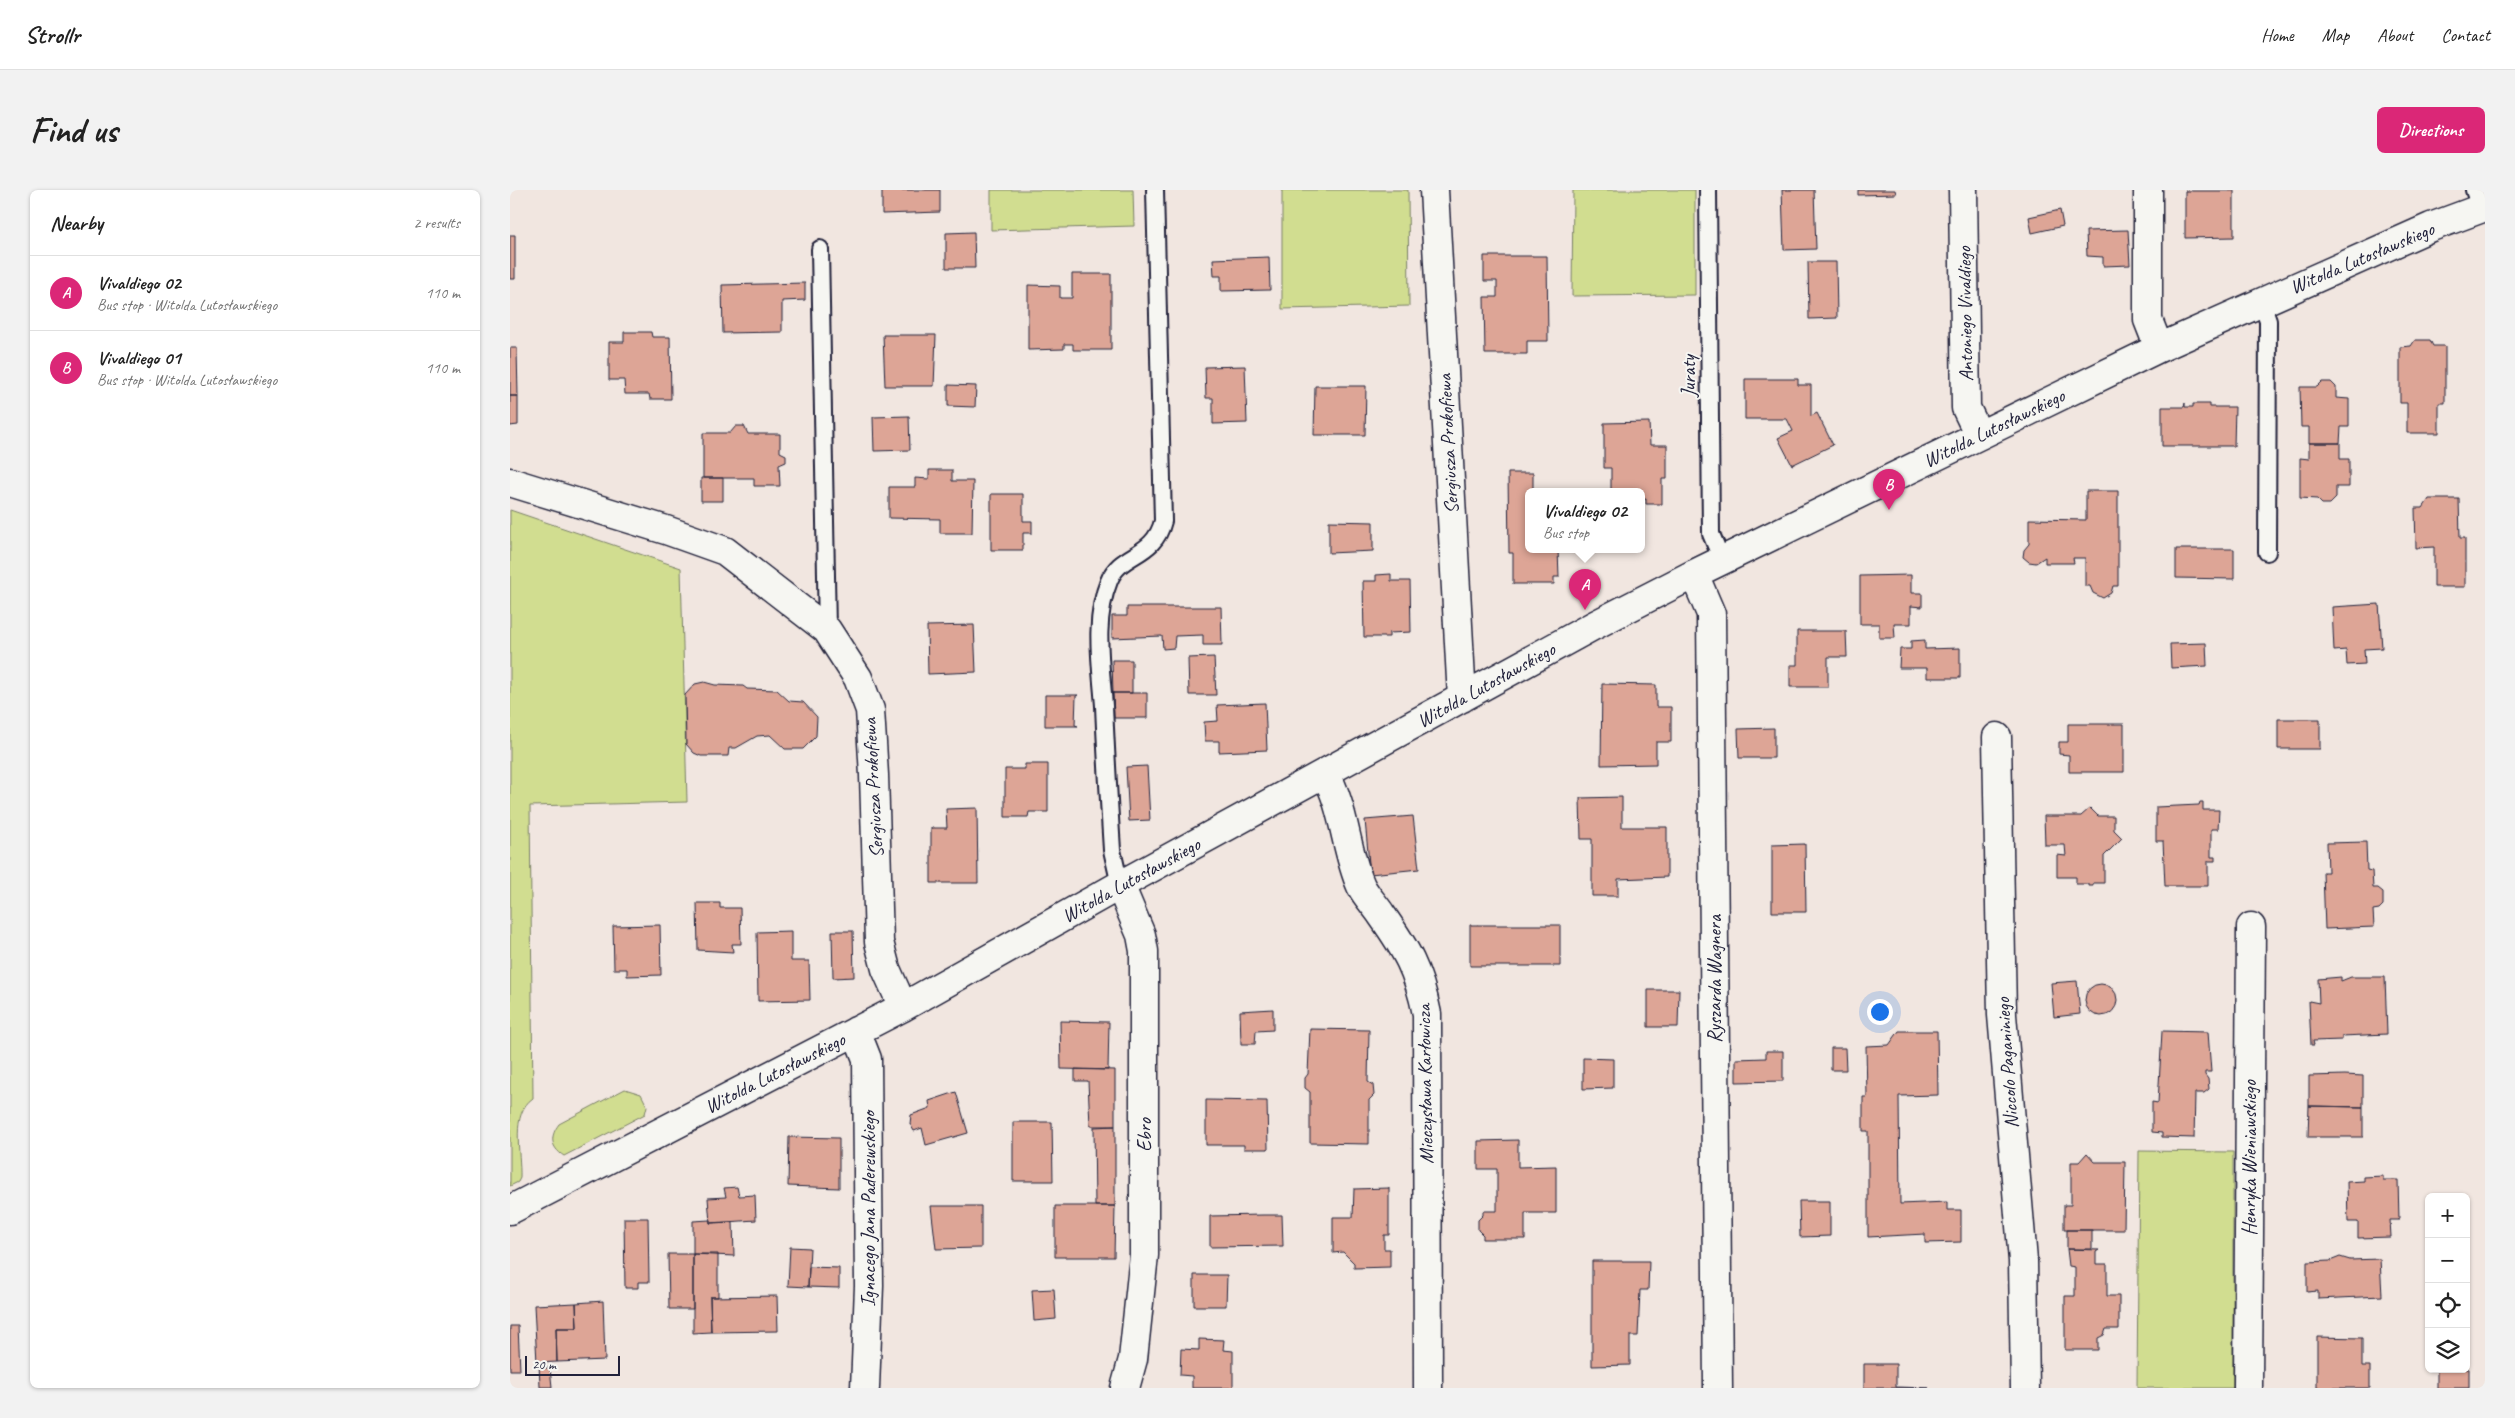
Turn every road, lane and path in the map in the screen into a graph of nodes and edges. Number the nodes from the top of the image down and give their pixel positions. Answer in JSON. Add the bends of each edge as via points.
{"nodes":[{"id":1,"x":1155,"y":190,"type":"edge"},
{"id":2,"x":1434,"y":190,"type":"edge"},
{"id":3,"x":1708,"y":190,"type":"edge"},
{"id":4,"x":1963,"y":190,"type":"edge"},
{"id":5,"x":2148,"y":190,"type":"edge"},
{"id":6,"x":2480,"y":202,"type":"edge"},
{"id":7,"x":820,"y":249,"type":"dead end"},
{"id":8,"x":2261,"y":301,"type":"junction"},
{"id":9,"x":2159,"y":348,"type":"junction"},
{"id":10,"x":1979,"y":435,"type":"junction"},
{"id":11,"x":510,"y":482,"type":"edge"},
{"id":12,"x":2267,"y":552,"type":"dead end"},
{"id":13,"x":1722,"y":560,"type":"junction"},
{"id":14,"x":1694,"y":574,"type":"junction"},
{"id":15,"x":827,"y":630,"type":"junction"},
{"id":16,"x":1462,"y":698,"type":"junction"},
{"id":17,"x":1997,"y":737,"type":"dead end"},
{"id":18,"x":1325,"y":773,"type":"junction"},
{"id":19,"x":1120,"y":885,"type":"junction"},
{"id":20,"x":2251,"y":927,"type":"dead end"},
{"id":21,"x":902,"y":1007,"type":"junction"},
{"id":22,"x":856,"y":1031,"type":"junction"},
{"id":23,"x":510,"y":1210,"type":"edge"},
{"id":24,"x":865,"y":1388,"type":"edge"},
{"id":25,"x":1125,"y":1388,"type":"edge"},
{"id":26,"x":1428,"y":1388,"type":"edge"},
{"id":27,"x":1718,"y":1388,"type":"edge"},
{"id":28,"x":2025,"y":1388,"type":"edge"},
{"id":29,"x":2248,"y":1388,"type":"edge"}],
"edges":[{"from":1,"to":19,"type":"lane","via":[[1163,522],[1152,545],[1118,567],[1109,580],[1099,625],[1112,850]]},
{"from":2,"to":16,"type":"street","name":"Sergiusza Prokofiewa"},
{"from":3,"to":13,"type":"lane","name":"Juraty","via":[[1711,534]]},
{"from":4,"to":10,"type":"street","name":"Antoniego Vivaldiego","via":[[1966,408]]},
{"from":5,"to":9,"type":"street","via":[[2148,320]]},
{"from":6,"to":8,"type":"street","name":"Witolda Lutosławskiego"},
{"from":7,"to":15,"type":"lane"},
{"from":8,"to":9,"type":"street","name":"Witolda Lutosławskiego"},
{"from":8,"to":12,"type":"lane","via":[[2268,321]]},
{"from":9,"to":10,"type":"street","name":"Witolda Lutosławskiego"},
{"from":10,"to":13,"type":"street","name":"Witolda Lutosławskiego"},
{"from":11,"to":15,"type":"street","name":"Sergiusza Prokofiewa","via":[[725,551]]},
{"from":13,"to":14,"type":"street","name":"Witolda Lutosławskiego"},
{"from":14,"to":16,"type":"street","name":"Witolda Lutosławskiego"},
{"from":14,"to":27,"type":"street","name":"Ryszarda Wagnera","via":[[1711,614]]},
{"from":15,"to":21,"type":"street","name":"Sergiusza Prokofiewa","via":[[858,678],[870,710],[879,942]]},
{"from":16,"to":18,"type":"street","name":"Witolda Lutosławskiego"},
{"from":17,"to":28,"type":"street","name":"Niccolo Paganiniego","via":[[2002,1015],[2023,1261]]},
{"from":18,"to":19,"type":"street","name":"Witolda Lutosławskiego"},
{"from":18,"to":26,"type":"street","name":"Mieczysława Karłowicza","via":[[1336,792],[1362,888],[1409,954],[1422,986],[1428,1014]]},
{"from":19,"to":21,"type":"street","name":"Witolda Lutosławskiego"},
{"from":19,"to":25,"type":"street","name":"Ebro","via":[[1144,951],[1144,1255],[1140,1312]]},
{"from":20,"to":29,"type":"street","name":"Henryka Wieniawskiego"},
{"from":21,"to":22,"type":"street","name":"Witolda Lutosławskiego"},
{"from":22,"to":23,"type":"street","name":"Witolda Lutosławskiego"},
{"from":22,"to":24,"type":"street","name":"Ignacego Jana Paderewskiego","via":[[867,1059],[869,1286]]}]}
